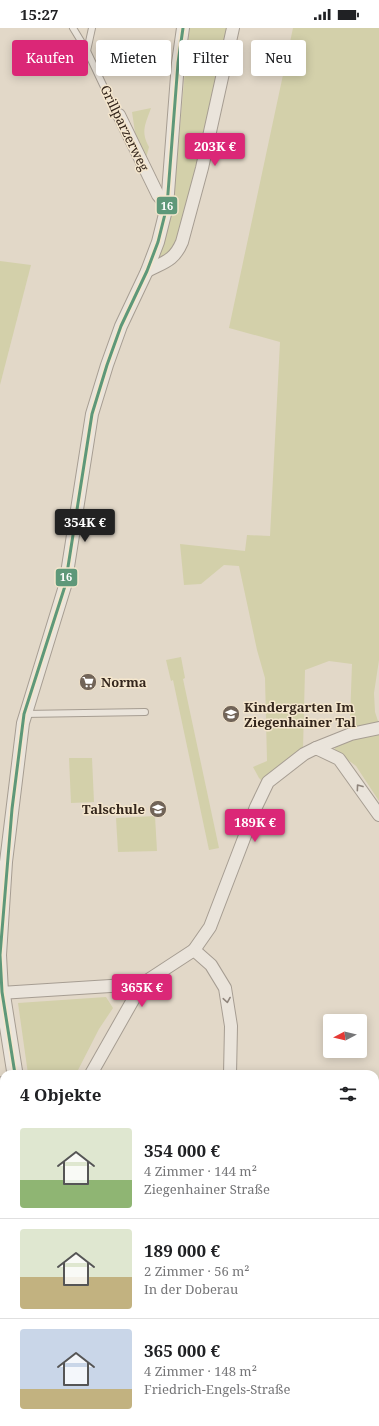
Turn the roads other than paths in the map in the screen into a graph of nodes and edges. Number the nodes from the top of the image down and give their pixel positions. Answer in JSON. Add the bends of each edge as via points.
{"nodes":[{"id":1,"x":73,"y":28,"type":"edge"},
{"id":2,"x":92,"y":28,"type":"edge"},
{"id":3,"x":183,"y":28,"type":"edge"},
{"id":4,"x":233,"y":28,"type":"edge"},
{"id":5,"x":81,"y":40,"type":"edge"},
{"id":6,"x":88,"y":51,"type":"joint"},
{"id":7,"x":119,"y":115,"type":"joint"},
{"id":8,"x":167,"y":206,"type":"junction"},
{"id":9,"x":147,"y":270,"type":"junction"},
{"id":10,"x":145,"y":712,"type":"dead end"},
{"id":11,"x":24,"y":714,"type":"junction"},
{"id":12,"x":379,"y":728,"type":"edge"},
{"id":13,"x":316,"y":748,"type":"junction"},
{"id":14,"x":379,"y":815,"type":"edge"},
{"id":15,"x":194,"y":950,"type":"junction"},
{"id":16,"x":142,"y":984,"type":"junction"},
{"id":17,"x":1,"y":992,"type":"edge"},
{"id":18,"x":14,"y":1070,"type":"edge"},
{"id":19,"x":93,"y":1070,"type":"edge"},
{"id":20,"x":230,"y":1070,"type":"edge"}],
"edges":[{"from":1,"to":5,"type":"lane","name":"Grillparzerweg"},
{"from":2,"to":6,"type":"lane"},
{"from":3,"to":8,"type":"street"},
{"from":4,"to":9,"type":"street","via":[[202,168],[182,242],[171,260]]},
{"from":6,"to":7,"type":"lane","name":"Grillparzerweg"},
{"from":7,"to":8,"type":"street","name":"Grillparzerweg","via":[[158,195]]},
{"from":8,"to":9,"type":"street","via":[[158,242]]},
{"from":9,"to":11,"type":"street","via":[[121,326],[98,392],[92,414],[65,586]]},
{"from":10,"to":11,"type":"lane"},
{"from":11,"to":17,"type":"street","via":[[6,862],[0,955]]},
{"from":12,"to":13,"type":"street","via":[[351,734]]},
{"from":14,"to":13,"type":"street","one_way":true,"via":[[339,759]]},
{"from":13,"to":15,"type":"street","via":[[304,754],[268,782],[210,928]]},
{"from":15,"to":16,"type":"street"},
{"from":15,"to":20,"type":"street","one_way":true,"via":[[211,965],[225,988],[231,1026]]},
{"from":16,"to":17,"type":"street"},
{"from":16,"to":19,"type":"street"},
{"from":17,"to":18,"type":"street"}]}
